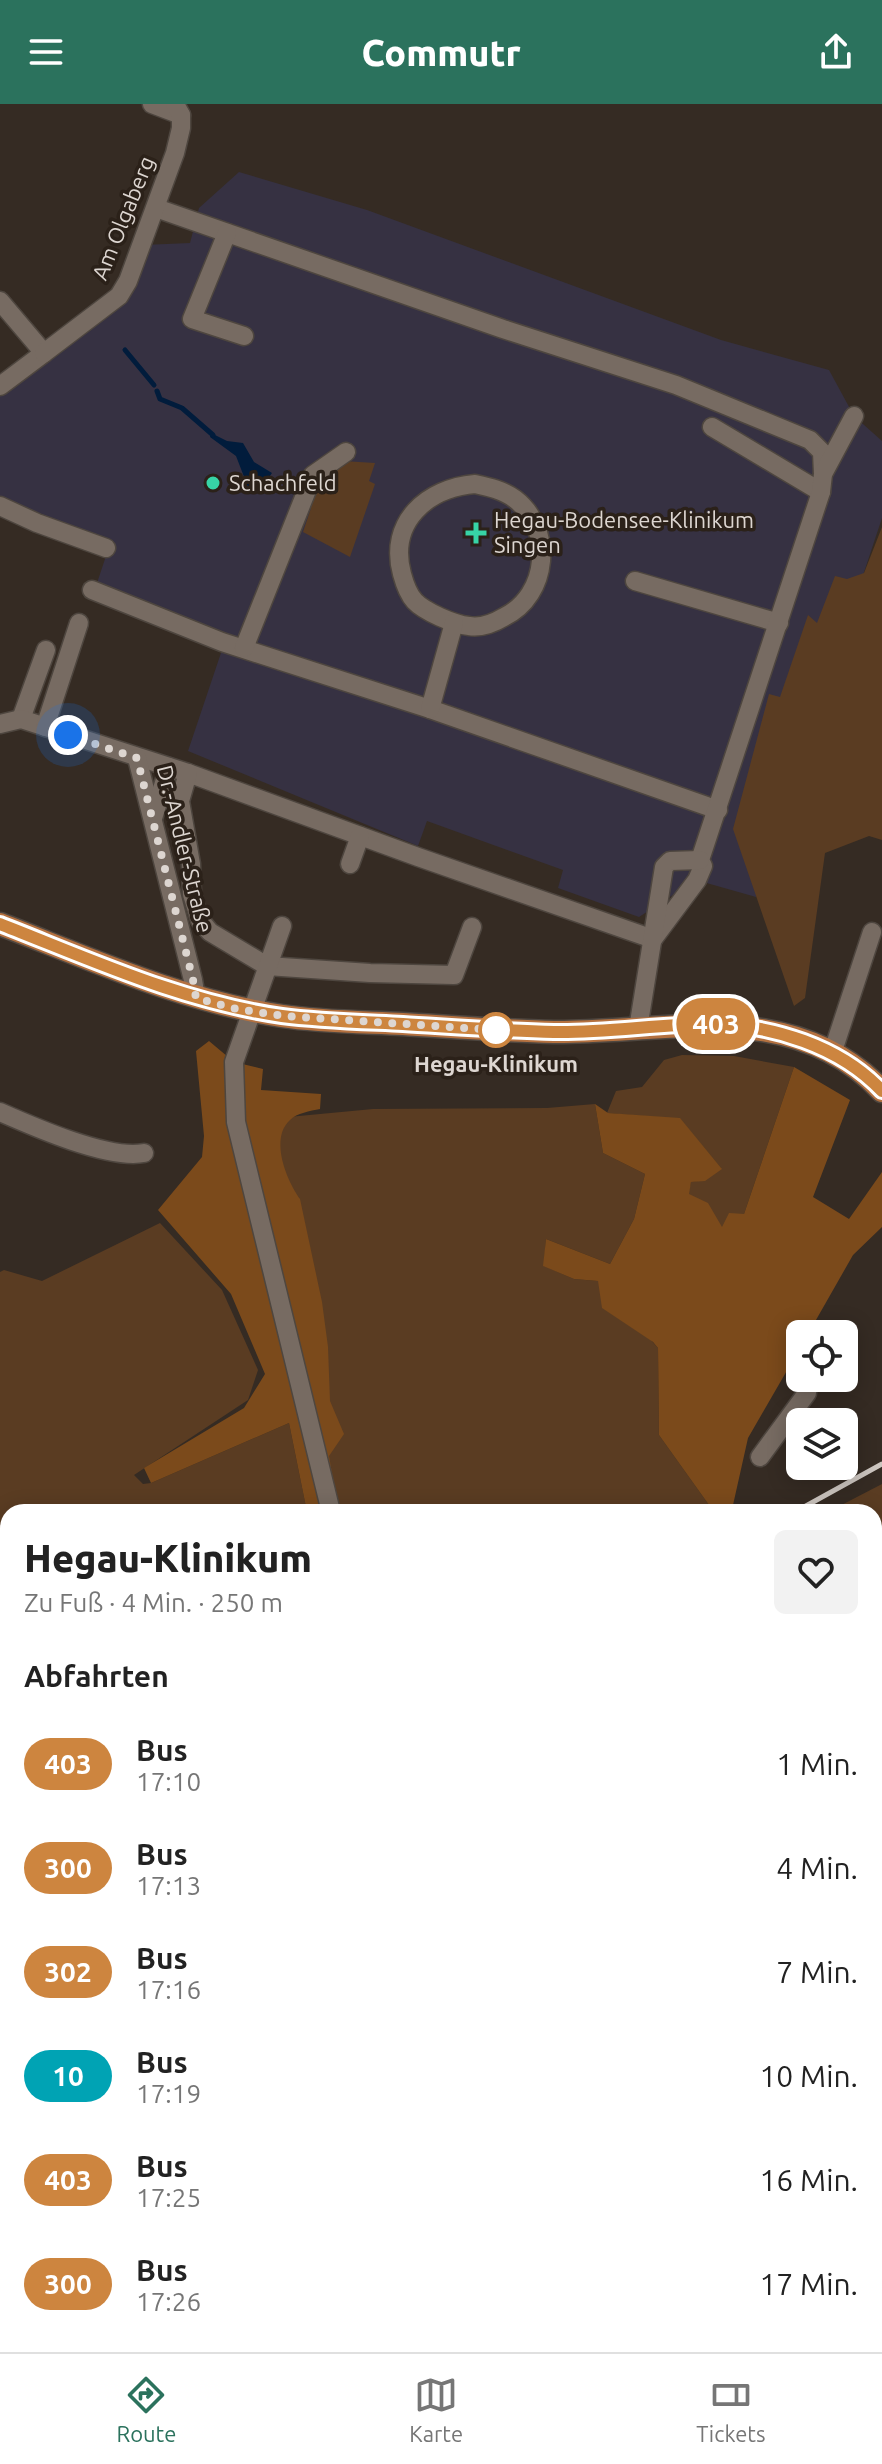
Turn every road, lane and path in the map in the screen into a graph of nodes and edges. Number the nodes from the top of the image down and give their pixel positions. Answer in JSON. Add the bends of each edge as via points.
{"nodes":[{"id":1,"x":152,"y":104,"type":"edge"},
{"id":2,"x":178,"y":109,"type":"edge"},
{"id":3,"x":156,"y":208,"type":"junction"},
{"id":4,"x":227,"y":233,"type":"junction"},
{"id":5,"x":0,"y":301,"type":"edge"},
{"id":6,"x":244,"y":336,"type":"dead end"},
{"id":7,"x":44,"y":353,"type":"junction"},
{"id":8,"x":0,"y":386,"type":"edge"},
{"id":9,"x":854,"y":416,"type":"dead end"},
{"id":10,"x":712,"y":427,"type":"dead end"},
{"id":11,"x":346,"y":452,"type":"dead end"},
{"id":12,"x":822,"y":483,"type":"junction"},
{"id":13,"x":0,"y":506,"type":"edge"},
{"id":14,"x":106,"y":548,"type":"dead end"},
{"id":15,"x":635,"y":581,"type":"dead end"},
{"id":16,"x":92,"y":590,"type":"dead end"},
{"id":17,"x":79,"y":623,"type":"dead end"},
{"id":18,"x":454,"y":623,"type":"junction"},
{"id":19,"x":779,"y":623,"type":"junction"},
{"id":20,"x":244,"y":648,"type":"junction"},
{"id":21,"x":46,"y":650,"type":"dead end"},
{"id":22,"x":430,"y":709,"type":"junction"},
{"id":23,"x":21,"y":719,"type":"junction"},
{"id":24,"x":0,"y":724,"type":"edge"},
{"id":25,"x":45,"y":727,"type":"junction"},
{"id":26,"x":137,"y":758,"type":"junction"},
{"id":27,"x":179,"y":770,"type":"junction"},
{"id":28,"x":718,"y":810,"type":"junction"},
{"id":29,"x":153,"y":820,"type":"junction"},
{"id":30,"x":360,"y":836,"type":"junction"},
{"id":31,"x":700,"y":860,"type":"junction"},
{"id":32,"x":350,"y":864,"type":"dead end"},
{"id":33,"x":0,"y":924,"type":"edge"},
{"id":34,"x":282,"y":926,"type":"dead end"},
{"id":35,"x":472,"y":927,"type":"dead end"},
{"id":36,"x":872,"y":932,"type":"dead end"},
{"id":37,"x":653,"y":939,"type":"junction"},
{"id":38,"x":267,"y":966,"type":"junction"},
{"id":39,"x":196,"y":998,"type":"junction"},
{"id":40,"x":239,"y":1016,"type":"junction"},
{"id":41,"x":638,"y":1029,"type":"junction"},
{"id":42,"x":832,"y":1054,"type":"junction"},
{"id":43,"x":881,"y":1087,"type":"edge"},
{"id":44,"x":0,"y":1112,"type":"edge"},
{"id":45,"x":144,"y":1153,"type":"dead end"},
{"id":46,"x":807,"y":1393,"type":"dead end"},
{"id":47,"x":760,"y":1457,"type":"dead end"},
{"id":48,"x":329,"y":1504,"type":"edge"}],
"edges":[{"from":1,"to":2,"type":"street"},
{"from":2,"to":3,"type":"street","name":"Am Olgaberg","via":[[178,140]]},
{"from":3,"to":4,"type":"street"},
{"from":3,"to":7,"type":"street","name":"Am Olgaberg","via":[[119,296]]},
{"from":4,"to":6,"type":"street","via":[[192,319]]},
{"from":4,"to":12,"type":"street","via":[[690,390],[810,440],[822,452]]},
{"from":5,"to":7,"type":"street"},
{"from":7,"to":8,"type":"street","name":"Am Olgaberg"},
{"from":9,"to":12,"type":"street"},
{"from":10,"to":12,"type":"street"},
{"from":11,"to":20,"type":"street","via":[[313,475]]},
{"from":12,"to":19,"type":"street"},
{"from":13,"to":14,"type":"street"},
{"from":15,"to":19,"type":"street"},
{"from":16,"to":20,"type":"street"},
{"from":17,"to":25,"type":"street"},
{"from":18,"to":18,"type":"street","via":[[414,603],[406,589],[400,567],[406,525],[434,494],[454,486],[496,488],[530,515],[541,546],[538,579],[512,614],[471,627]]},
{"from":18,"to":22,"type":"street"},
{"from":19,"to":28,"type":"street"},
{"from":20,"to":22,"type":"street"},
{"from":21,"to":23,"type":"street"},
{"from":22,"to":28,"type":"street"},
{"from":23,"to":24,"type":"street"},
{"from":23,"to":25,"type":"street","name":"Dr.-Andler-Straße"},
{"from":25,"to":26,"type":"street","name":"Dr.-Andler-Straße"},
{"from":26,"to":27,"type":"street"},
{"from":26,"to":29,"type":"street","name":"Dr.-Andler-Straße"},
{"from":27,"to":29,"type":"street"},
{"from":27,"to":30,"type":"street"},
{"from":27,"to":38,"type":"street","via":[[197,912],[210,932]]},
{"from":28,"to":31,"type":"street"},
{"from":29,"to":39,"type":"street","name":"Dr.-Andler-Straße"},
{"from":30,"to":32,"type":"street"},
{"from":30,"to":37,"type":"street"},
{"from":31,"to":37,"type":"street","via":[[697,880]]},
{"from":31,"to":37,"type":"street","via":[[670,861],[664,867]]},
{"from":33,"to":39,"type":"main road"},
{"from":34,"to":38,"type":"street"},
{"from":35,"to":38,"type":"street","via":[[454,975]]},
{"from":36,"to":42,"type":"street"},
{"from":37,"to":41,"type":"street"},
{"from":38,"to":40,"type":"street"},
{"from":39,"to":40,"type":"main road"},
{"from":40,"to":41,"type":"main road","via":[[491,1030]]},
{"from":40,"to":48,"type":"street","via":[[236,1122]]},
{"from":41,"to":42,"type":"main road","via":[[742,1027],[803,1041]]},
{"from":42,"to":43,"type":"main road"},
{"from":44,"to":45,"type":"street","via":[[59,1136]]},
{"from":46,"to":47,"type":"street"}]}
